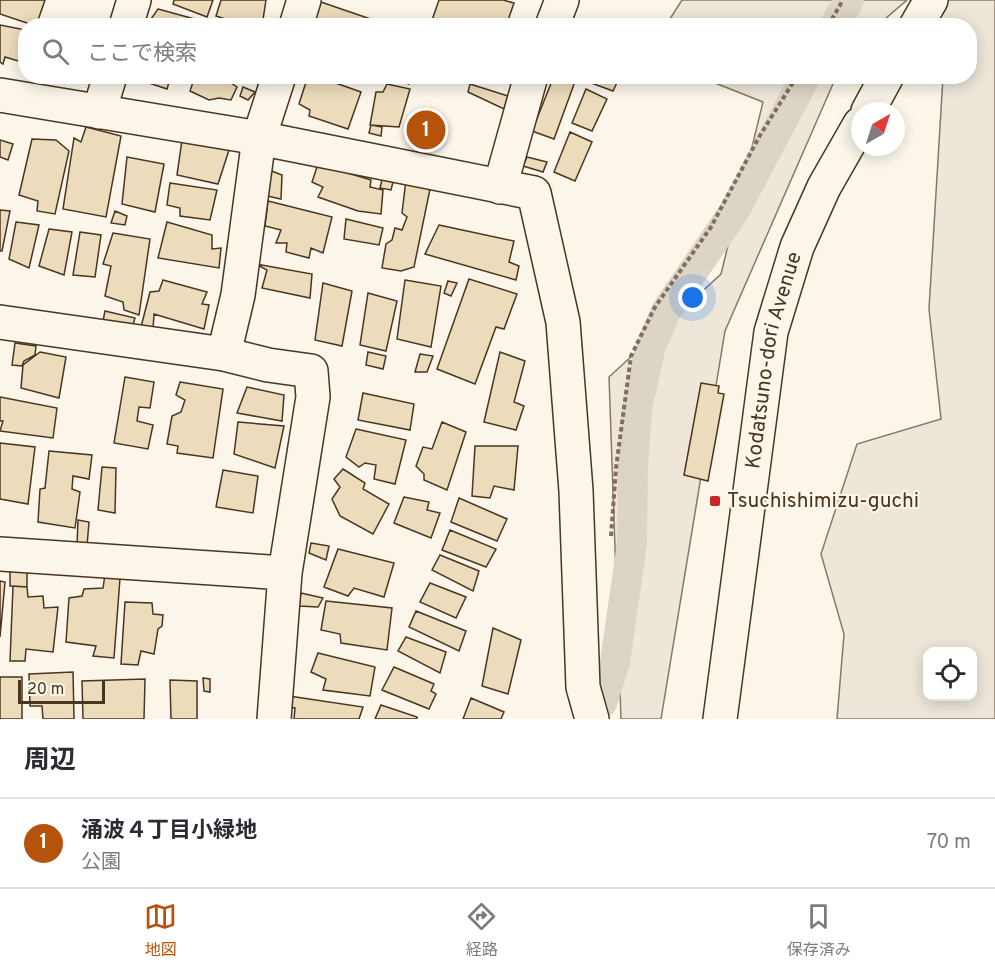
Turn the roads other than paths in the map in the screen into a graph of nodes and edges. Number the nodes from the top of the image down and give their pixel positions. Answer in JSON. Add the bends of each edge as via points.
{"nodes":[{"id":1,"x":134,"y":0,"type":"edge"},
{"id":2,"x":304,"y":0,"type":"edge"},
{"id":3,"x":562,"y":0,"type":"edge"},
{"id":4,"x":931,"y":0,"type":"edge"},
{"id":5,"x":128,"y":18,"type":"edge"},
{"id":6,"x":298,"y":18,"type":"edge"},
{"id":7,"x":555,"y":18,"type":"edge"},
{"id":8,"x":921,"y":18,"type":"edge"},
{"id":9,"x":108,"y":84,"type":"edge"},
{"id":10,"x":276,"y":84,"type":"edge"},
{"id":11,"x":529,"y":84,"type":"edge"},
{"id":12,"x":883,"y":84,"type":"edge"},
{"id":13,"x":0,"y":95,"type":"edge"},
{"id":14,"x":873,"y":102,"type":"edge"},
{"id":15,"x":99,"y":112,"type":"junction"},
{"id":16,"x":259,"y":138,"type":"junction"},
{"id":17,"x":851,"y":140,"type":"edge"},
{"id":18,"x":500,"y":187,"type":"junction"},
{"id":19,"x":0,"y":322,"type":"edge"},
{"id":20,"x":224,"y":354,"type":"junction"},
{"id":21,"x":0,"y":554,"type":"edge"},
{"id":22,"x":285,"y":573,"type":"junction"},
{"id":23,"x":274,"y":719,"type":"edge"},
{"id":24,"x":592,"y":719,"type":"edge"},
{"id":25,"x":720,"y":719,"type":"edge"}],
"edges":[{"from":1,"to":5,"type":"street"},
{"from":2,"to":6,"type":"street"},
{"from":3,"to":7,"type":"street"},
{"from":4,"to":8,"type":"street"},
{"from":9,"to":15,"type":"street"},
{"from":10,"to":16,"type":"street"},
{"from":11,"to":18,"type":"street"},
{"from":12,"to":14,"type":"street"},
{"from":13,"to":15,"type":"street"},
{"from":15,"to":16,"type":"street"},
{"from":16,"to":18,"type":"street"},
{"from":16,"to":20,"type":"street","via":[[238,295]]},
{"from":17,"to":25,"type":"street","name":"Kodatsuno-dori Avenue","via":[[797,247],[771,332]]},
{"from":18,"to":24,"type":"street","via":[[534,193],[563,322],[576,491],[583,687]]},
{"from":19,"to":20,"type":"street"},
{"from":20,"to":22,"type":"street","via":[[312,371],[313,397]]},
{"from":21,"to":22,"type":"street"},
{"from":22,"to":23,"type":"street"}]}
